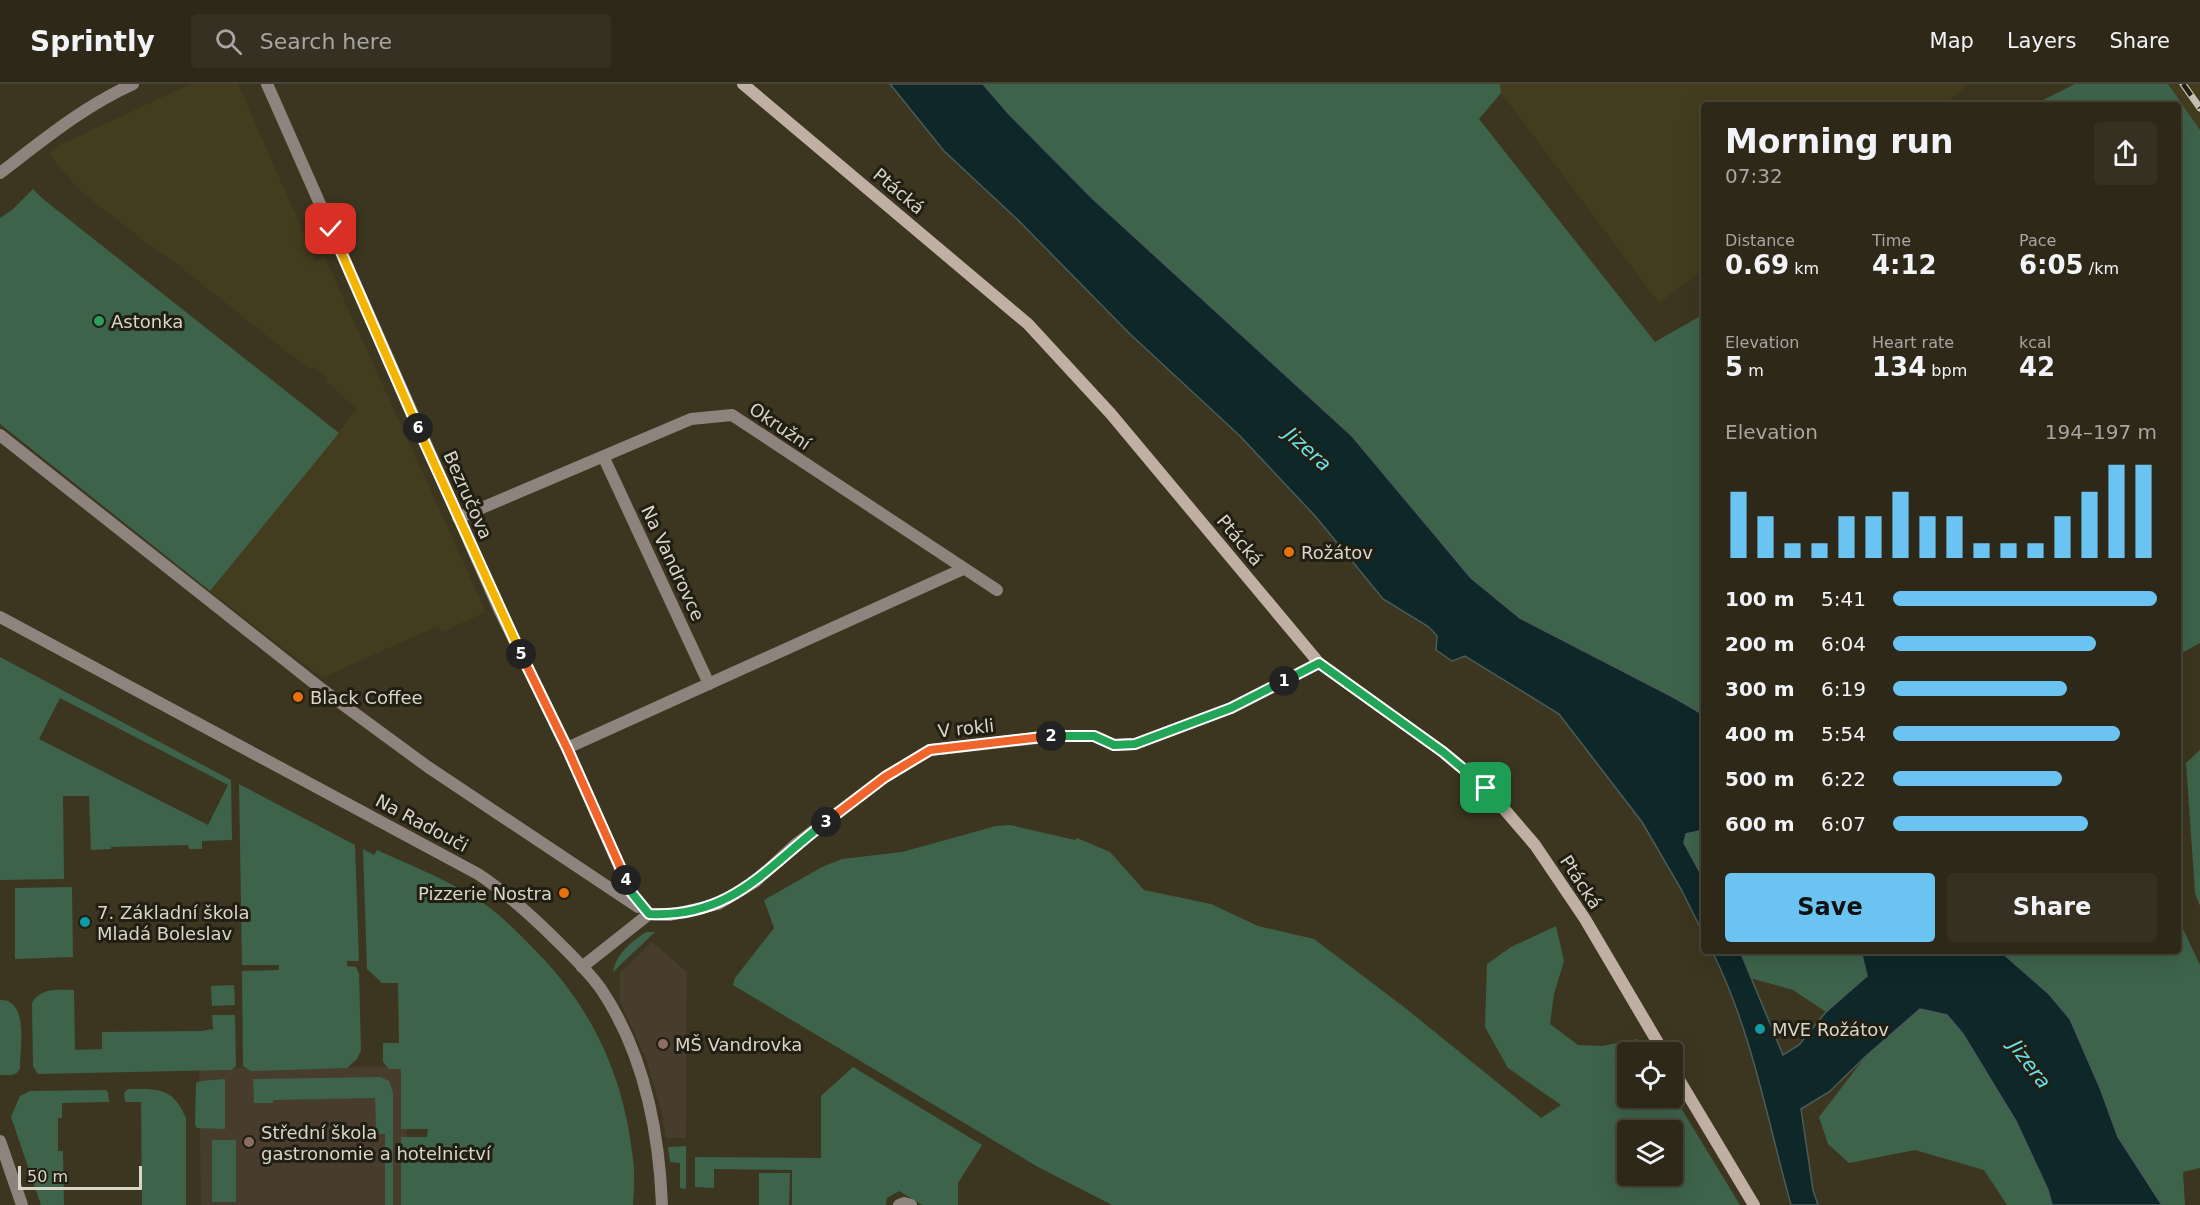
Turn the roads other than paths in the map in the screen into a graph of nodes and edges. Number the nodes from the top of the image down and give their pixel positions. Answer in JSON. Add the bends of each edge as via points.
{"nodes":[{"id":1,"x":133,"y":84,"type":"edge"},
{"id":2,"x":267,"y":84,"type":"edge"},
{"id":3,"x":743,"y":84,"type":"edge"},
{"id":4,"x":0,"y":173,"type":"edge"},
{"id":5,"x":0,"y":435,"type":"edge"},
{"id":6,"x":604,"y":458,"type":"junction"},
{"id":7,"x":458,"y":518,"type":"junction"},
{"id":8,"x":963,"y":569,"type":"junction"},
{"id":9,"x":997,"y":590,"type":"dead end"},
{"id":10,"x":0,"y":617,"type":"edge"},
{"id":11,"x":1319,"y":663,"type":"junction"},
{"id":12,"x":709,"y":684,"type":"junction"},
{"id":13,"x":567,"y":748,"type":"junction"},
{"id":14,"x":649,"y":914,"type":"junction"},
{"id":15,"x":582,"y":967,"type":"junction"},
{"id":16,"x":1657,"y":1042,"type":"edge"},
{"id":17,"x":1683,"y":1086,"type":"edge"},
{"id":18,"x":0,"y":1141,"type":"edge"},
{"id":19,"x":22,"y":1205,"type":"edge"},
{"id":20,"x":662,"y":1205,"type":"edge"},
{"id":21,"x":899,"y":1205,"type":"edge"},
{"id":22,"x":911,"y":1205,"type":"edge"},
{"id":23,"x":1754,"y":1205,"type":"edge"}],
"edges":[{"from":1,"to":4,"type":"street","via":[[60,127]]},
{"from":2,"to":7,"type":"street","name":"Bezručova"},
{"from":3,"to":11,"type":"street","name":"Ptácká","via":[[1028,324],[1111,414]]},
{"from":5,"to":14,"type":"street","via":[[428,767]]},
{"from":6,"to":7,"type":"street","name":"Okružní"},
{"from":6,"to":8,"type":"street","name":"Okružní","via":[[692,419],[732,415]]},
{"from":6,"to":12,"type":"street","name":"Na Vandrovce"},
{"from":7,"to":13,"type":"street","name":"Bezručova"},
{"from":8,"to":9,"type":"street","name":"Okružní"},
{"from":8,"to":12,"type":"street"},
{"from":10,"to":15,"type":"street","name":"Na Radouči","via":[[478,874],[503,891]]},
{"from":11,"to":14,"type":"street","name":"V rokli","via":[[1231,708],[1135,744],[1114,745],[1094,736],[1055,736],[930,750],[885,777],[796,844],[756,881],[718,904],[670,915]]},
{"from":11,"to":16,"type":"street","name":"Ptácká","via":[[1443,752],[1486,788],[1535,845]]},
{"from":12,"to":13,"type":"street"},
{"from":13,"to":14,"type":"street","name":"Bezručova","via":[[631,892]]},
{"from":14,"to":15,"type":"street"},
{"from":15,"to":20,"type":"street","name":"Na Radouči","via":[[610,1005],[639,1066],[660,1162]]},
{"from":17,"to":23,"type":"street"},
{"from":18,"to":19,"type":"street"},
{"from":21,"to":22,"type":"street"}]}
